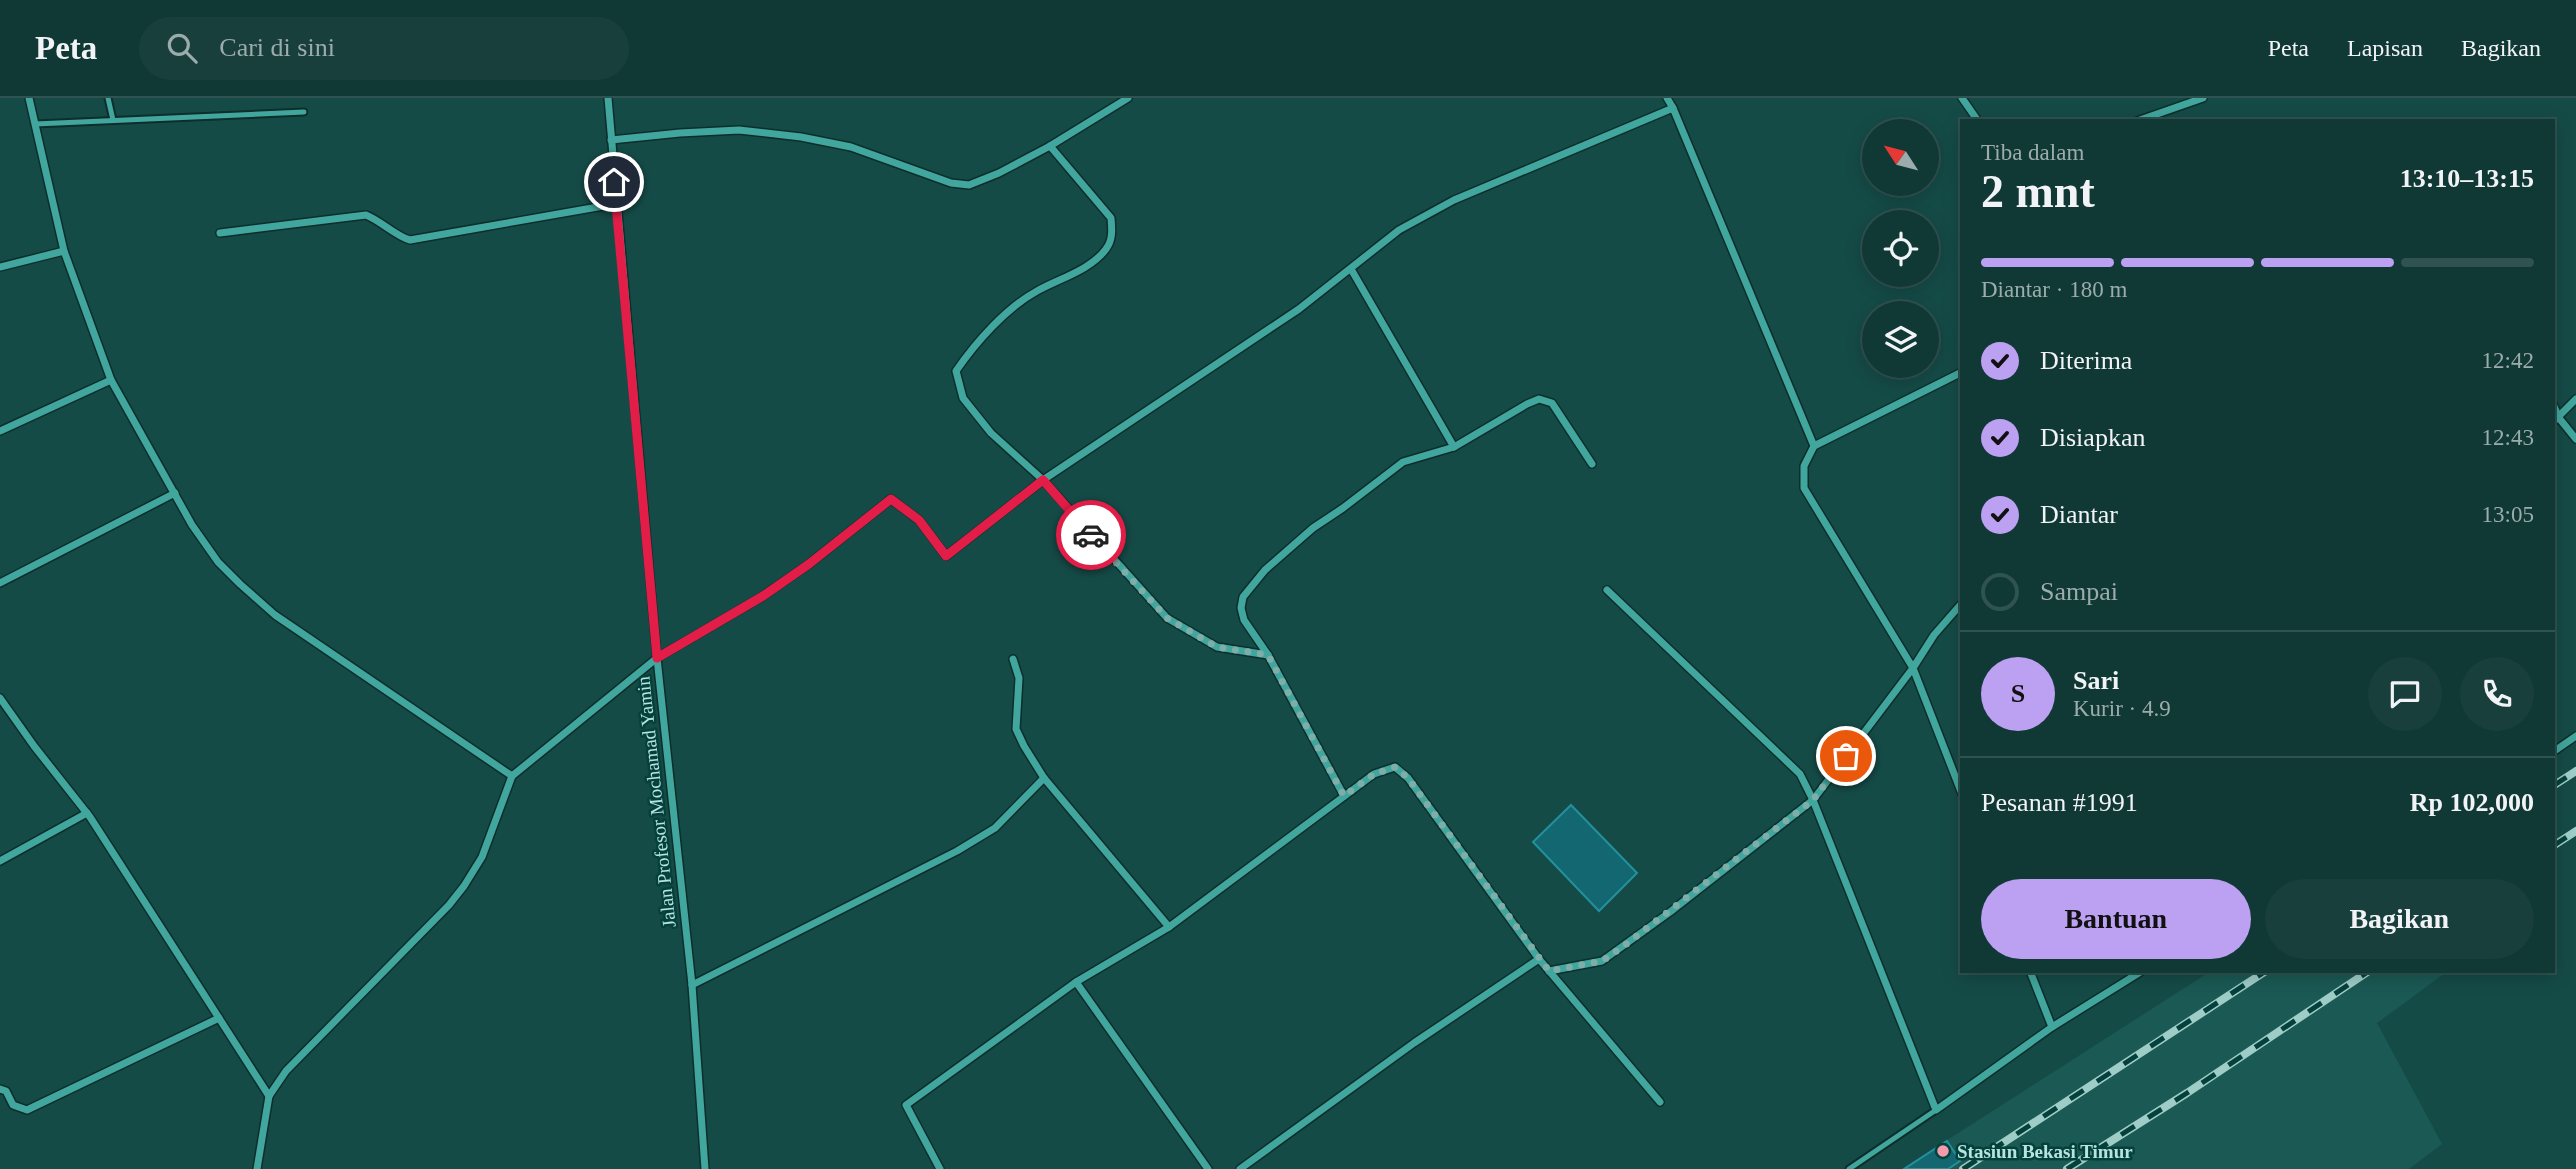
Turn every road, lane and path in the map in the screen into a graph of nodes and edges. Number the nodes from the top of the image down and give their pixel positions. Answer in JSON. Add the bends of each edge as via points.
{"nodes":[{"id":1,"x":29,"y":98,"type":"edge"},
{"id":2,"x":108,"y":98,"type":"edge"},
{"id":3,"x":608,"y":98,"type":"edge"},
{"id":4,"x":1128,"y":98,"type":"edge"},
{"id":5,"x":1667,"y":98,"type":"edge"},
{"id":6,"x":1962,"y":98,"type":"edge"},
{"id":7,"x":2203,"y":98,"type":"edge"},
{"id":8,"x":1673,"y":108,"type":"junction"},
{"id":9,"x":304,"y":112,"type":"dead end"},
{"id":10,"x":1977,"y":119,"type":"edge"},
{"id":11,"x":2143,"y":119,"type":"edge"},
{"id":12,"x":113,"y":120,"type":"junction"},
{"id":13,"x":35,"y":124,"type":"junction"},
{"id":14,"x":611,"y":140,"type":"junction"},
{"id":15,"x":1049,"y":146,"type":"junction"},
{"id":16,"x":615,"y":204,"type":"junction"},
{"id":17,"x":220,"y":233,"type":"dead end"},
{"id":18,"x":64,"y":251,"type":"junction"},
{"id":19,"x":0,"y":267,"type":"edge"},
{"id":20,"x":1351,"y":269,"type":"junction"},
{"id":21,"x":1960,"y":373,"type":"edge"},
{"id":22,"x":111,"y":380,"type":"junction"},
{"id":23,"x":2576,"y":399,"type":"edge"},
{"id":24,"x":2556,"y":420,"type":"edge"},
{"id":25,"x":0,"y":431,"type":"edge"},
{"id":26,"x":2576,"y":439,"type":"edge"},
{"id":27,"x":1814,"y":446,"type":"junction"},
{"id":28,"x":1454,"y":447,"type":"junction"},
{"id":29,"x":1591,"y":464,"type":"dead end"},
{"id":30,"x":1043,"y":480,"type":"junction"},
{"id":31,"x":175,"y":493,"type":"junction"},
{"id":32,"x":0,"y":583,"type":"edge"},
{"id":33,"x":1607,"y":590,"type":"dead end"},
{"id":34,"x":1960,"y":605,"type":"edge"},
{"id":35,"x":1268,"y":655,"type":"junction"},
{"id":36,"x":657,"y":658,"type":"junction"},
{"id":37,"x":1013,"y":659,"type":"dead end"},
{"id":38,"x":1913,"y":668,"type":"junction"},
{"id":39,"x":0,"y":698,"type":"edge"},
{"id":40,"x":2576,"y":736,"type":"edge"},
{"id":41,"x":2555,"y":751,"type":"edge"},
{"id":42,"x":512,"y":776,"type":"junction"},
{"id":43,"x":1044,"y":778,"type":"junction"},
{"id":44,"x":1960,"y":789,"type":"edge"},
{"id":45,"x":1344,"y":796,"type":"junction"},
{"id":46,"x":1813,"y":800,"type":"junction"},
{"id":47,"x":87,"y":813,"type":"junction"},
{"id":48,"x":0,"y":861,"type":"edge"},
{"id":49,"x":1169,"y":927,"type":"junction"},
{"id":50,"x":1539,"y":958,"type":"junction"},
{"id":51,"x":1549,"y":971,"type":"junction"},
{"id":52,"x":2032,"y":973,"type":"edge"},
{"id":53,"x":2139,"y":973,"type":"edge"},
{"id":54,"x":1076,"y":982,"type":"junction"},
{"id":55,"x":692,"y":985,"type":"junction"},
{"id":56,"x":219,"y":1018,"type":"junction"},
{"id":57,"x":2052,"y":1027,"type":"junction"},
{"id":58,"x":0,"y":1089,"type":"edge"},
{"id":59,"x":269,"y":1096,"type":"junction"},
{"id":60,"x":1660,"y":1102,"type":"dead end"},
{"id":61,"x":1936,"y":1110,"type":"junction"},
{"id":62,"x":257,"y":1169,"type":"edge"},
{"id":63,"x":705,"y":1169,"type":"edge"},
{"id":64,"x":940,"y":1169,"type":"edge"},
{"id":65,"x":1208,"y":1169,"type":"edge"},
{"id":66,"x":1240,"y":1169,"type":"edge"},
{"id":67,"x":1849,"y":1169,"type":"edge"}],
"edges":[{"from":1,"to":13,"type":"street"},
{"from":2,"to":12,"type":"lane"},
{"from":3,"to":14,"type":"street","name":"Jalan Profesor Mochamad Yamin"},
{"from":4,"to":15,"type":"street"},
{"from":5,"to":8,"type":"street"},
{"from":6,"to":10,"type":"street"},
{"from":7,"to":11,"type":"street"},
{"from":8,"to":20,"type":"street","via":[[1454,200],[1399,230]]},
{"from":8,"to":27,"type":"street"},
{"from":9,"to":12,"type":"lane"},
{"from":12,"to":13,"type":"lane"},
{"from":13,"to":18,"type":"street"},
{"from":14,"to":15,"type":"street","via":[[738,130],[801,137],[850,147],[951,183],[970,185]]},
{"from":14,"to":16,"type":"street","name":"Jalan Profesor Mochamad Yamin"},
{"from":15,"to":30,"type":"street","via":[[1111,218],[1112,236],[1105,250],[1085,266],[1034,292],[1001,320],[974,345],[957,371],[964,398],[991,433]]},
{"from":16,"to":17,"type":"street","via":[[410,240],[366,215]]},
{"from":16,"to":36,"type":"street","name":"Jalan Profesor Mochamad Yamin"},
{"from":18,"to":19,"type":"street"},
{"from":18,"to":22,"type":"street"},
{"from":20,"to":28,"type":"street"},
{"from":20,"to":30,"type":"street","via":[[1299,309]]},
{"from":21,"to":27,"type":"street"},
{"from":22,"to":25,"type":"street"},
{"from":22,"to":31,"type":"street"},
{"from":23,"to":24,"type":"street"},
{"from":24,"to":26,"type":"street"},
{"from":27,"to":38,"type":"street","via":[[1804,466],[1804,488]]},
{"from":28,"to":29,"type":"street","via":[[1539,399],[1552,403]]},
{"from":28,"to":35,"type":"street","via":[[1404,462],[1313,528],[1265,570],[1243,597],[1241,608]]},
{"from":30,"to":35,"type":"street","via":[[1167,618],[1217,647]]},
{"from":30,"to":36,"type":"street","via":[[946,556],[919,520],[891,499],[763,596]]},
{"from":31,"to":32,"type":"street"},
{"from":31,"to":42,"type":"street","via":[[218,562],[275,615]]},
{"from":33,"to":46,"type":"street","via":[[1800,774]]},
{"from":34,"to":38,"type":"street"},
{"from":35,"to":45,"type":"street"},
{"from":36,"to":42,"type":"street"},
{"from":36,"to":55,"type":"street","name":"Jalan Profesor Mochamad Yamin"},
{"from":37,"to":43,"type":"street","via":[[1019,678],[1016,729]]},
{"from":38,"to":44,"type":"street"},
{"from":38,"to":46,"type":"street"},
{"from":39,"to":47,"type":"street"},
{"from":40,"to":41,"type":"street"},
{"from":42,"to":59,"type":"street","via":[[482,856],[464,886],[286,1071]]},
{"from":43,"to":49,"type":"street"},
{"from":43,"to":55,"type":"street","via":[[995,828],[957,851]]},
{"from":45,"to":49,"type":"street"},
{"from":45,"to":50,"type":"street","via":[[1374,774],[1395,767],[1408,778]]},
{"from":46,"to":51,"type":"street","via":[[1602,961]]},
{"from":46,"to":61,"type":"street"},
{"from":47,"to":48,"type":"street"},
{"from":47,"to":56,"type":"street"},
{"from":49,"to":54,"type":"street"},
{"from":50,"to":51,"type":"street"},
{"from":50,"to":66,"type":"street"},
{"from":51,"to":60,"type":"street"},
{"from":52,"to":57,"type":"street"},
{"from":53,"to":57,"type":"street"},
{"from":54,"to":64,"type":"street","via":[[906,1105]]},
{"from":54,"to":65,"type":"street"},
{"from":55,"to":63,"type":"street","name":"Jalan Profesor Mochamad Yamin"},
{"from":56,"to":58,"type":"street","via":[[27,1110],[13,1105]]},
{"from":56,"to":59,"type":"street"},
{"from":57,"to":61,"type":"street"},
{"from":59,"to":62,"type":"street"},
{"from":61,"to":67,"type":"lane"}]}
